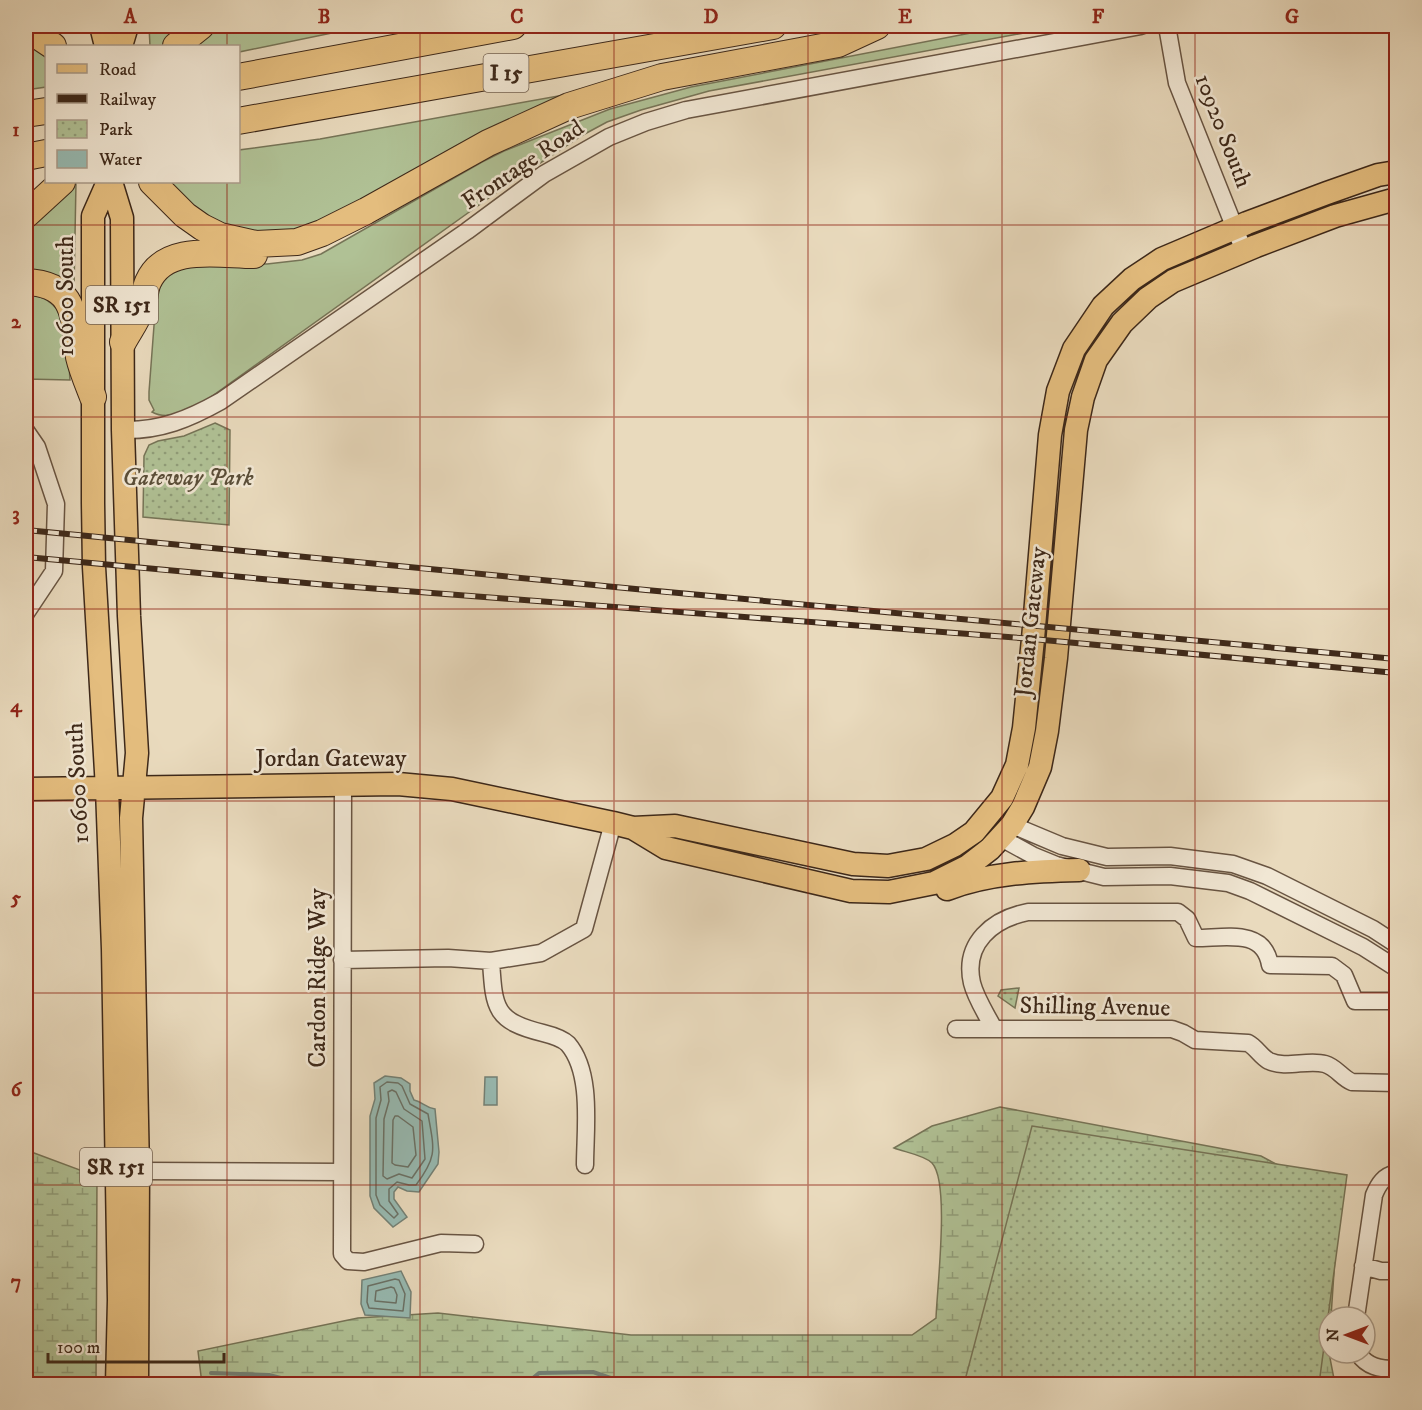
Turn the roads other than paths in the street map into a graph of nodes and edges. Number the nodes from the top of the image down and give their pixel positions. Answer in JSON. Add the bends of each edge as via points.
{"nodes":[{"id":1,"x":101,"y":26,"type":"edge"},
{"id":2,"x":127,"y":26,"type":"edge"},
{"id":3,"x":201,"y":26,"type":"edge"},
{"id":4,"x":513,"y":26,"type":"edge"},
{"id":5,"x":773,"y":26,"type":"edge"},
{"id":6,"x":877,"y":26,"type":"edge"},
{"id":7,"x":1141,"y":26,"type":"edge"},
{"id":8,"x":1167,"y":26,"type":"edge"},
{"id":9,"x":26,"y":28,"type":"edge"},
{"id":10,"x":52,"y":45,"type":"edge"},
{"id":11,"x":106,"y":45,"type":"edge"},
{"id":12,"x":121,"y":45,"type":"edge"},
{"id":13,"x":177,"y":45,"type":"edge"},
{"id":14,"x":240,"y":77,"type":"edge"},
{"id":15,"x":45,"y":111,"type":"edge"},
{"id":16,"x":26,"y":114,"type":"edge"},
{"id":17,"x":240,"y":121,"type":"edge"},
{"id":18,"x":45,"y":153,"type":"edge"},
{"id":19,"x":26,"y":157,"type":"edge"},
{"id":20,"x":1396,"y":172,"type":"edge"},
{"id":21,"x":61,"y":183,"type":"edge"},
{"id":22,"x":109,"y":183,"type":"edge"},
{"id":23,"x":109,"y":183,"type":"edge"},
{"id":24,"x":153,"y":183,"type":"edge"},
{"id":25,"x":1396,"y":199,"type":"edge"},
{"id":26,"x":366,"y":211,"type":"junction"},
{"id":27,"x":26,"y":215,"type":"edge"},
{"id":28,"x":1235,"y":229,"type":"junction"},
{"id":29,"x":1244,"y":251,"type":"junction"},
{"id":30,"x":26,"y":282,"type":"edge"},
{"id":31,"x":123,"y":342,"type":"junction"},
{"id":32,"x":93,"y":397,"type":"junction"},
{"id":33,"x":26,"y":430,"type":"edge"},
{"id":34,"x":123,"y":430,"type":"junction"},
{"id":35,"x":26,"y":613,"type":"edge"},
{"id":36,"x":1022,"y":737,"type":"junction"},
{"id":37,"x":343,"y":784,"type":"junction"},
{"id":38,"x":26,"y":789,"type":"edge"},
{"id":39,"x":107,"y":789,"type":"junction"},
{"id":40,"x":133,"y":789,"type":"junction"},
{"id":41,"x":623,"y":825,"type":"junction"},
{"id":42,"x":1004,"y":830,"type":"junction"},
{"id":43,"x":853,"y":864,"type":"junction"},
{"id":44,"x":1079,"y":870,"type":"junction"},
{"id":45,"x":815,"y":884,"type":"junction"},
{"id":46,"x":1396,"y":944,"type":"edge"},
{"id":47,"x":342,"y":960,"type":"junction"},
{"id":48,"x":491,"y":961,"type":"junction"},
{"id":49,"x":1396,"y":968,"type":"edge"},
{"id":50,"x":1396,"y":1001,"type":"edge"},
{"id":51,"x":956,"y":1029,"type":"dead end"},
{"id":52,"x":994,"y":1029,"type":"junction"},
{"id":53,"x":1396,"y":1083,"type":"edge"},
{"id":54,"x":585,"y":1165,"type":"dead end"},
{"id":55,"x":138,"y":1171,"type":"junction"},
{"id":56,"x":341,"y":1172,"type":"junction"},
{"id":57,"x":1396,"y":1173,"type":"edge"},
{"id":58,"x":475,"y":1244,"type":"dead end"},
{"id":59,"x":1364,"y":1266,"type":"junction"},
{"id":60,"x":1396,"y":1271,"type":"edge"},
{"id":61,"x":1358,"y":1305,"type":"edge"},
{"id":62,"x":1371,"y":1365,"type":"edge"},
{"id":63,"x":1396,"y":1369,"type":"edge"},
{"id":64,"x":117,"y":1384,"type":"edge"},
{"id":65,"x":137,"y":1384,"type":"edge"}],
"edges":[{"from":1,"to":11,"type":"main road"},
{"from":2,"to":12,"type":"main road"},
{"from":3,"to":13,"type":"highway"},
{"from":4,"to":14,"type":"highway","number":"I 15"},
{"from":5,"to":17,"type":"highway","number":"I 15"},
{"from":6,"to":26,"type":"highway","via":[[838,44],[662,76],[577,104],[488,143]]},
{"from":7,"to":34,"type":"street","name":"Frontage Road","via":[[766,94],[646,122],[609,137],[544,174],[221,401],[178,423]]},
{"from":8,"to":28,"type":"street","name":"10920 South","via":[[1177,83]]},
{"from":9,"to":10,"type":"highway"},
{"from":15,"to":16,"type":"highway"},
{"from":18,"to":19,"type":"highway"},
{"from":20,"to":28,"type":"main road","name":"Jordan Gateway","via":[[1327,193]]},
{"from":21,"to":27,"type":"highway"},
{"from":22,"to":31,"type":"main road","name":"10600 South","number":"SR 151","via":[[122,218]]},
{"from":23,"to":32,"type":"main road","name":"10600 South","number":"SR 151","via":[[93,216]]},
{"from":24,"to":26,"type":"highway","via":[[192,221],[220,236],[248,243],[280,244],[305,239]]},
{"from":25,"to":29,"type":"main road","name":"Jordan Gateway","via":[[1335,216]]},
{"from":26,"to":31,"type":"highway","via":[[327,242],[303,250],[268,255],[188,255],[168,260],[149,279],[142,308]]},
{"from":28,"to":29,"type":"street","name":"10920 South"},
{"from":28,"to":36,"type":"main road","name":"Jordan Gateway","via":[[1162,259],[1132,279],[1103,306],[1074,349],[1058,391],[1050,435]]},
{"from":29,"to":42,"type":"main road","name":"Jordan Gateway","via":[[1173,281],[1148,298],[1122,323],[1096,360],[1076,430],[1047,731],[1040,767],[1023,807]]},
{"from":30,"to":32,"type":"highway","via":[[51,288],[69,304],[75,319],[79,357]]},
{"from":31,"to":34,"type":"main road","name":"10600 South","number":"SR 151"},
{"from":32,"to":39,"type":"main road","name":"10600 South","number":"SR 151","via":[[94,567]]},
{"from":33,"to":35,"type":"street","via":[[37,447],[56,504],[54,572]]},
{"from":34,"to":40,"type":"main road","name":"10600 South","number":"SR 151","via":[[137,753]]},
{"from":36,"to":42,"type":"main road","via":[[1027,761],[999,819]]},
{"from":36,"to":43,"type":"main road","name":"Jordan Gateway","via":[[1017,765],[1002,798],[974,832],[926,860],[888,866]]},
{"from":37,"to":40,"type":"main road","name":"Jordan Gateway"},
{"from":37,"to":41,"type":"main road","name":"Jordan Gateway","via":[[452,789]]},
{"from":37,"to":47,"type":"street","name":"Cardon Ridge Way"},
{"from":38,"to":39,"type":"main road","name":"Jordan Gateway"},
{"from":39,"to":40,"type":"main road","name":"Jordan Gateway"},
{"from":39,"to":64,"type":"main road","name":"10600 South","number":"SR 151","via":[[120,1300]]},
{"from":40,"to":55,"type":"main road","name":"10600 South","number":"SR 151"},
{"from":41,"to":43,"type":"main road","name":"Jordan Gateway","via":[[675,825]]},
{"from":41,"to":45,"type":"main road","name":"Jordan Gateway","via":[[666,848]]},
{"from":41,"to":48,"type":"street","via":[[584,929],[541,953]]},
{"from":42,"to":43,"type":"main road","via":[[984,836],[936,867],[905,875],[883,879]]},
{"from":42,"to":44,"type":"street","via":[[1034,856]]},
{"from":42,"to":45,"type":"main road","name":"Jordan Gateway","via":[[968,866],[934,884],[889,892],[851,891]]},
{"from":42,"to":46,"type":"street","via":[[1107,857],[1170,856],[1233,864],[1268,876]]},
{"from":44,"to":45,"type":"main road","via":[[980,879],[899,903],[846,902]]},
{"from":44,"to":49,"type":"street","via":[[1104,877],[1170,876],[1228,883],[1363,947]]},
{"from":47,"to":48,"type":"street"},
{"from":47,"to":56,"type":"street","name":"Cardon Ridge Way"},
{"from":48,"to":54,"type":"street","via":[[494,998],[505,1017],[520,1027],[567,1043],[577,1060],[585,1085]]},
{"from":50,"to":52,"type":"street","via":[[1355,1001],[1344,975],[1332,966],[1270,965],[1265,948],[1254,940],[1196,938],[1187,919],[1178,912],[1028,912],[1010,915],[994,924],[974,951],[972,983]]},
{"from":51,"to":52,"type":"street","name":"Shilling Avenue"},
{"from":52,"to":53,"type":"street","name":"Shilling Avenue","via":[[1172,1029],[1195,1040],[1248,1043],[1277,1063],[1327,1064],[1352,1082]]},
{"from":55,"to":56,"type":"street"},
{"from":55,"to":65,"type":"main road","name":"10600 South","number":"SR 151"},
{"from":56,"to":58,"type":"street","name":"Cardon Ridge Way","via":[[342,1254],[348,1261],[364,1262],[441,1243]]},
{"from":57,"to":59,"type":"street","via":[[1385,1177],[1374,1194]]},
{"from":59,"to":60,"type":"street"},
{"from":59,"to":61,"type":"street"},
{"from":62,"to":63,"type":"street"}]}
